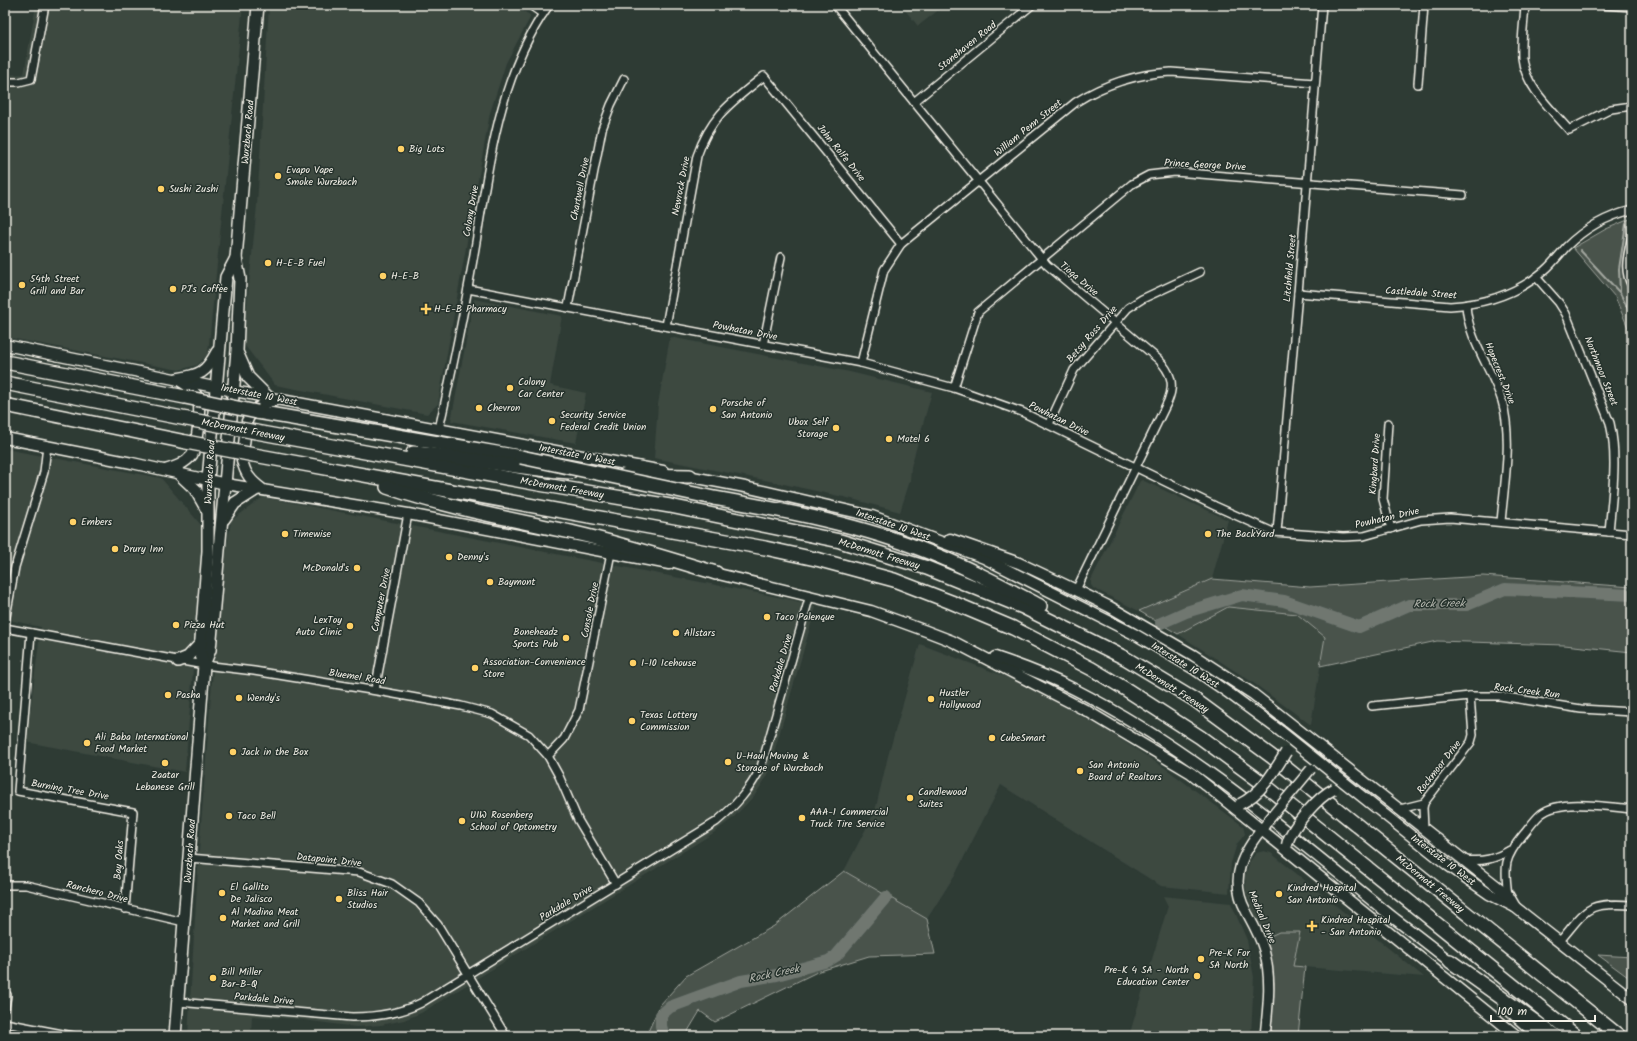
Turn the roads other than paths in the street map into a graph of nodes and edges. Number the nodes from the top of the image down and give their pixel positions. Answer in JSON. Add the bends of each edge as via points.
{"nodes":[{"id":1,"x":45,"y":5,"type":"edge"},
{"id":2,"x":258,"y":5,"type":"edge"},
{"id":3,"x":530,"y":5,"type":"edge"},
{"id":4,"x":549,"y":5,"type":"edge"},
{"id":5,"x":835,"y":5,"type":"edge"},
{"id":6,"x":1032,"y":5,"type":"edge"},
{"id":7,"x":1322,"y":5,"type":"edge"},
{"id":8,"x":1424,"y":5,"type":"edge"},
{"id":9,"x":1525,"y":5,"type":"edge"},
{"id":10,"x":1604,"y":5,"type":"edge"},
{"id":11,"x":1622,"y":6,"type":"edge"},
{"id":12,"x":1632,"y":7,"type":"edge"},
{"id":13,"x":543,"y":14,"type":"junction"},
{"id":14,"x":764,"y":76,"type":"joint"},
{"id":15,"x":624,"y":78,"type":"dead end"},
{"id":16,"x":5,"y":82,"type":"edge"},
{"id":17,"x":1316,"y":83,"type":"junction"},
{"id":18,"x":1418,"y":84,"type":"dead end"},
{"id":19,"x":914,"y":102,"type":"junction"},
{"id":20,"x":1632,"y":106,"type":"edge"},
{"id":21,"x":979,"y":181,"type":"junction"},
{"id":22,"x":1307,"y":183,"type":"junction"},
{"id":23,"x":1462,"y":195,"type":"dead end"},
{"id":24,"x":1632,"y":210,"type":"edge"},
{"id":25,"x":1632,"y":235,"type":"edge"},
{"id":26,"x":901,"y":244,"type":"junction"},
{"id":27,"x":781,"y":257,"type":"dead end"},
{"id":28,"x":236,"y":258,"type":"junction"},
{"id":29,"x":1042,"y":258,"type":"junction"},
{"id":30,"x":1200,"y":272,"type":"dead end"},
{"id":31,"x":1536,"y":277,"type":"junction"},
{"id":32,"x":1632,"y":285,"type":"edge"},
{"id":33,"x":468,"y":289,"type":"junction"},
{"id":34,"x":1298,"y":293,"type":"junction"},
{"id":35,"x":1466,"y":305,"type":"junction"},
{"id":36,"x":568,"y":308,"type":"junction"},
{"id":37,"x":1114,"y":322,"type":"junction"},
{"id":38,"x":666,"y":326,"type":"junction"},
{"id":39,"x":5,"y":345,"type":"edge"},
{"id":40,"x":763,"y":345,"type":"junction"},
{"id":41,"x":220,"y":346,"type":"junction"},
{"id":42,"x":237,"y":351,"type":"junction"},
{"id":43,"x":5,"y":362,"type":"edge"},
{"id":44,"x":861,"y":363,"type":"junction"},
{"id":45,"x":177,"y":379,"type":"junction"},
{"id":46,"x":5,"y":384,"type":"edge"},
{"id":47,"x":217,"y":387,"type":"junction"},
{"id":48,"x":954,"y":388,"type":"junction"},
{"id":49,"x":234,"y":391,"type":"junction"},
{"id":50,"x":268,"y":397,"type":"junction"},
{"id":51,"x":280,"y":399,"type":"junction"},
{"id":52,"x":5,"y":405,"type":"edge"},
{"id":53,"x":5,"y":412,"type":"edge"},
{"id":54,"x":86,"y":421,"type":"junction"},
{"id":55,"x":1388,"y":423,"type":"dead end"},
{"id":56,"x":1049,"y":424,"type":"junction"},
{"id":57,"x":440,"y":429,"type":"junction"},
{"id":58,"x":5,"y":438,"type":"edge"},
{"id":59,"x":47,"y":446,"type":"junction"},
{"id":60,"x":347,"y":449,"type":"junction"},
{"id":61,"x":1136,"y":467,"type":"junction"},
{"id":62,"x":165,"y":470,"type":"junction"},
{"id":63,"x":343,"y":472,"type":"junction"},
{"id":64,"x":178,"y":473,"type":"junction"},
{"id":65,"x":690,"y":476,"type":"junction"},
{"id":66,"x":208,"y":480,"type":"junction"},
{"id":67,"x":226,"y":484,"type":"junction"},
{"id":68,"x":260,"y":489,"type":"junction"},
{"id":69,"x":208,"y":513,"type":"junction"},
{"id":70,"x":408,"y":514,"type":"junction"},
{"id":71,"x":872,"y":516,"type":"junction"},
{"id":72,"x":223,"y":521,"type":"junction"},
{"id":73,"x":1501,"y":522,"type":"junction"},
{"id":74,"x":1391,"y":529,"type":"junction"},
{"id":75,"x":1277,"y":532,"type":"junction"},
{"id":76,"x":1609,"y":532,"type":"junction"},
{"id":77,"x":1632,"y":534,"type":"edge"},
{"id":78,"x":611,"y":553,"type":"junction"},
{"id":79,"x":716,"y":573,"type":"junction"},
{"id":80,"x":1076,"y":590,"type":"junction"},
{"id":81,"x":810,"y":595,"type":"junction"},
{"id":82,"x":5,"y":622,"type":"edge"},
{"id":83,"x":5,"y":628,"type":"edge"},
{"id":84,"x":31,"y":633,"type":"junction"},
{"id":85,"x":952,"y":641,"type":"junction"},
{"id":86,"x":201,"y":643,"type":"junction"},
{"id":87,"x":1095,"y":643,"type":"junction"},
{"id":88,"x":178,"y":661,"type":"junction"},
{"id":89,"x":204,"y":665,"type":"junction"},
{"id":90,"x":375,"y":690,"type":"junction"},
{"id":91,"x":1470,"y":696,"type":"junction"},
{"id":92,"x":1372,"y":706,"type":"dead end"},
{"id":93,"x":1632,"y":712,"type":"edge"},
{"id":94,"x":1280,"y":731,"type":"junction"},
{"id":95,"x":548,"y":756,"type":"junction"},
{"id":96,"x":1318,"y":761,"type":"junction"},
{"id":97,"x":1355,"y":792,"type":"junction"},
{"id":98,"x":1224,"y":801,"type":"junction"},
{"id":99,"x":1424,"y":803,"type":"junction"},
{"id":100,"x":1400,"y":809,"type":"junction"},
{"id":101,"x":1632,"y":809,"type":"edge"},
{"id":102,"x":133,"y":812,"type":"joint"},
{"id":103,"x":1424,"y":828,"type":"junction"},
{"id":104,"x":1260,"y":831,"type":"junction"},
{"id":105,"x":1510,"y":850,"type":"junction"},
{"id":106,"x":1293,"y":857,"type":"junction"},
{"id":107,"x":190,"y":858,"type":"junction"},
{"id":108,"x":1465,"y":860,"type":"junction"},
{"id":109,"x":616,"y":884,"type":"junction"},
{"id":110,"x":5,"y":885,"type":"edge"},
{"id":111,"x":1508,"y":895,"type":"junction"},
{"id":112,"x":1632,"y":906,"type":"edge"},
{"id":113,"x":1515,"y":907,"type":"junction"},
{"id":114,"x":126,"y":909,"type":"junction"},
{"id":115,"x":184,"y":922,"type":"junction"},
{"id":116,"x":1560,"y":941,"type":"junction"},
{"id":117,"x":1450,"y":962,"type":"junction"},
{"id":118,"x":468,"y":974,"type":"junction"},
{"id":119,"x":7,"y":995,"type":"dead end"},
{"id":120,"x":1632,"y":998,"type":"edge"},
{"id":121,"x":178,"y":1002,"type":"junction"},
{"id":122,"x":5,"y":1008,"type":"edge"},
{"id":123,"x":5,"y":1023,"type":"edge"},
{"id":124,"x":73,"y":1036,"type":"edge"},
{"id":125,"x":175,"y":1036,"type":"edge"},
{"id":126,"x":506,"y":1036,"type":"edge"},
{"id":127,"x":1264,"y":1036,"type":"edge"},
{"id":128,"x":1517,"y":1036,"type":"edge"},
{"id":129,"x":1538,"y":1036,"type":"edge"},
{"id":130,"x":1555,"y":1036,"type":"edge"},
{"id":131,"x":1576,"y":1036,"type":"edge"},
{"id":132,"x":1619,"y":1036,"type":"edge"}],
"edges":[{"from":1,"to":16,"type":"street","via":[[31,79]]},
{"from":2,"to":28,"type":"main road","name":"Wurzbach Road"},
{"from":3,"to":13,"type":"street"},
{"from":4,"to":13,"type":"street","name":"Colony Drive"},
{"from":5,"to":19,"type":"street","name":"Tioga Drive"},
{"from":6,"to":19,"type":"street","name":"Stonehaven Road"},
{"from":7,"to":17,"type":"street","name":"Litchfield Street"},
{"from":8,"to":18,"type":"street"},
{"from":9,"to":20,"type":"street","via":[[1522,58],[1526,74],[1569,130],[1611,109]]},
{"from":10,"to":11,"type":"street"},
{"from":11,"to":12,"type":"street"},
{"from":13,"to":33,"type":"street","name":"Colony Drive","via":[[517,61],[501,109]]},
{"from":14,"to":26,"type":"street","name":"John Rolfe Drive"},
{"from":14,"to":38,"type":"street","name":"Newrock Drive","via":[[719,114],[701,144]]},
{"from":15,"to":36,"type":"street","name":"Chartwell Drive","via":[[602,129]]},
{"from":17,"to":21,"type":"street","name":"William Penn Street","via":[[1171,72],[1121,80],[1106,85],[1076,102]]},
{"from":17,"to":22,"type":"street","name":"Litchfield Street"},
{"from":19,"to":21,"type":"street","name":"Tioga Drive"},
{"from":21,"to":26,"type":"street","name":"William Penn Street"},
{"from":21,"to":29,"type":"street","name":"Tioga Drive"},
{"from":22,"to":23,"type":"street","name":"Prince George Drive"},
{"from":22,"to":29,"type":"street","name":"Prince George Drive","via":[[1175,172],[1149,175],[1132,184]]},
{"from":22,"to":34,"type":"street","name":"Litchfield Street"},
{"from":24,"to":31,"type":"street","name":"Castledale Street","via":[[1610,217],[1586,230]]},
{"from":25,"to":32,"type":"street","via":[[1626,262],[1627,275]]},
{"from":26,"to":44,"type":"street","name":"William Penn Street","via":[[884,270]]},
{"from":27,"to":40,"type":"street"},
{"from":28,"to":41,"type":"main road","name":"Wurzbach Road","via":[[226,277]]},
{"from":28,"to":42,"type":"main road","name":"Wurzbach Road","via":[[240,279]]},
{"from":29,"to":37,"type":"street","name":"Tioga Drive"},
{"from":29,"to":48,"type":"street","name":"Prince George Drive","via":[[978,312]]},
{"from":30,"to":37,"type":"street","name":"Betsy Ross Drive","via":[[1135,303]]},
{"from":31,"to":35,"type":"street","name":"Castledale Street","via":[[1506,295]]},
{"from":31,"to":76,"type":"street","name":"Northmoor Street","via":[[1566,314],[1610,423],[1614,465]]},
{"from":33,"to":36,"type":"street","name":"Powhatan Drive"},
{"from":33,"to":57,"type":"street","name":"Colony Drive"},
{"from":34,"to":35,"type":"street","name":"Castledale Street","via":[[1434,305]]},
{"from":34,"to":75,"type":"street","name":"Litchfield Street"},
{"from":35,"to":73,"type":"street","name":"Hopecrest Drive","via":[[1468,323],[1498,390],[1505,415],[1507,440]]},
{"from":36,"to":38,"type":"street","name":"Powhatan Drive"},
{"from":37,"to":56,"type":"street","name":"Betsy Ross Drive","via":[[1074,370]]},
{"from":37,"to":61,"type":"street","name":"Tioga Drive","via":[[1161,362],[1172,382],[1168,401]]},
{"from":38,"to":40,"type":"street","name":"Powhatan Drive"},
{"from":39,"to":45,"type":"main road","name":"Interstate 10 West"},
{"from":40,"to":44,"type":"street","name":"Powhatan Drive"},
{"from":41,"to":45,"type":"main road","via":[[210,365],[199,375]]},
{"from":41,"to":47,"type":"main road","name":"Wurzbach Road"},
{"from":42,"to":49,"type":"main road","name":"Wurzbach Road"},
{"from":42,"to":50,"type":"main road","via":[[248,377]]},
{"from":43,"to":87,"type":"highway","bridge":true,"via":[[257,412],[521,457],[842,525],[930,553],[972,571],[1053,612]]},
{"from":44,"to":48,"type":"street","name":"Powhatan Drive"},
{"from":45,"to":47,"type":"main road","name":"Interstate 10 West"},
{"from":45,"to":62,"type":"main road","via":[[191,389],[198,399],[195,449],[184,462]]},
{"from":46,"to":60,"type":"highway","name":"McDermott Freeway","bridge":true},
{"from":47,"to":49,"type":"main road","name":"Interstate 10 West"},
{"from":47,"to":66,"type":"main road","name":"Wurzbach Road"},
{"from":48,"to":56,"type":"street","name":"Powhatan Drive"},
{"from":49,"to":50,"type":"main road","name":"Interstate 10 West"},
{"from":49,"to":67,"type":"main road","name":"Wurzbach Road"},
{"from":50,"to":51,"type":"main road","name":"Interstate 10 West"},
{"from":51,"to":57,"type":"main road","name":"Interstate 10 West"},
{"from":51,"to":68,"type":"main road","via":[[262,405],[253,411],[247,421],[242,460],[247,475]]},
{"from":52,"to":54,"type":"highway","name":"McDermott Freeway"},
{"from":53,"to":54,"type":"highway"},
{"from":54,"to":63,"type":"highway","name":"McDermott Freeway","bridge":true},
{"from":55,"to":74,"type":"street","name":"Kingbard Drive","via":[[1383,499]]},
{"from":56,"to":61,"type":"street","name":"Powhatan Drive"},
{"from":57,"to":65,"type":"main road","name":"Interstate 10 West"},
{"from":58,"to":59,"type":"main road"},
{"from":59,"to":62,"type":"main road"},
{"from":59,"to":82,"type":"street","via":[[44,472],[15,566]]},
{"from":60,"to":65,"type":"highway","via":[[452,456],[544,470],[648,477]]},
{"from":60,"to":87,"type":"highway","name":"McDermott Freeway","via":[[670,506],[840,541],[927,568],[1023,607]]},
{"from":61,"to":75,"type":"street","name":"Powhatan Drive","via":[[1254,524]]},
{"from":61,"to":80,"type":"street","name":"Tioga Drive"},
{"from":62,"to":64,"type":"main road"},
{"from":63,"to":79,"type":"highway","via":[[450,507],[576,533]]},
{"from":63,"to":131,"type":"highway","name":"McDermott Freeway","via":[[820,560],[894,580],[1013,628],[1092,669],[1200,736],[1305,817]]},
{"from":64,"to":66,"type":"main road"},
{"from":64,"to":69,"type":"main road","via":[[198,495]]},
{"from":65,"to":71,"type":"main road","name":"Interstate 10 West"},
{"from":66,"to":67,"type":"main road"},
{"from":66,"to":69,"type":"main road","name":"Wurzbach Road"},
{"from":67,"to":68,"type":"main road"},
{"from":67,"to":72,"type":"main road","name":"Wurzbach Road"},
{"from":68,"to":70,"type":"main road"},
{"from":68,"to":72,"type":"main road","via":[[235,503]]},
{"from":69,"to":86,"type":"main road","name":"Wurzbach Road","via":[[208,551]]},
{"from":70,"to":78,"type":"main road"},
{"from":70,"to":90,"type":"street","name":"Computer Drive"},
{"from":71,"to":80,"type":"main road","via":[[969,545]]},
{"from":71,"to":94,"type":"main road","name":"Interstate 10 West","via":[[984,558],[1116,624],[1194,669]]},
{"from":72,"to":89,"type":"main road","name":"Wurzbach Road","via":[[210,650]]},
{"from":73,"to":74,"type":"street","name":"Powhatan Drive","via":[[1435,519],[1406,523]]},
{"from":73,"to":76,"type":"street","name":"Powhatan Drive"},
{"from":74,"to":75,"type":"street","name":"Powhatan Drive","via":[[1364,536],[1343,537]]},
{"from":76,"to":77,"type":"street","name":"Powhatan Drive"},
{"from":78,"to":79,"type":"main road"},
{"from":78,"to":95,"type":"street","name":"Console Drive","via":[[579,710],[564,739]]},
{"from":79,"to":81,"type":"main road"},
{"from":80,"to":100,"type":"main road","via":[[1166,638],[1253,694]]},
{"from":81,"to":85,"type":"main road","via":[[871,611]]},
{"from":81,"to":109,"type":"street","name":"Parkdale Drive","via":[[761,767],[748,790],[729,812],[716,822]]},
{"from":83,"to":84,"type":"street","name":"Bluemel Road"},
{"from":84,"to":88,"type":"street","name":"Bluemel Road"},
{"from":84,"to":102,"type":"street","name":"Burning Tree Drive","via":[[18,791]]},
{"from":85,"to":98,"type":"main road","via":[[1108,723],[1191,773]]},
{"from":85,"to":117,"type":"main road","via":[[1039,672],[1120,714],[1174,747],[1221,779],[1302,842]]},
{"from":86,"to":88,"type":"main road","via":[[188,657]]},
{"from":86,"to":89,"type":"main road","name":"Wurzbach Road","via":[[200,652]]},
{"from":87,"to":132,"type":"highway","name":"McDermott Freeway","via":[[1195,700],[1271,756]]},
{"from":88,"to":89,"type":"street","name":"Bluemel Road"},
{"from":89,"to":90,"type":"street","name":"Bluemel Road"},
{"from":89,"to":107,"type":"main road","name":"Wurzbach Road"},
{"from":90,"to":95,"type":"street","name":"Bluemel Road","via":[[492,714],[529,735]]},
{"from":91,"to":92,"type":"street","name":"Rock Creek Run"},
{"from":91,"to":93,"type":"street","name":"Rock Creek Run","via":[[1500,696],[1581,709]]},
{"from":91,"to":99,"type":"street","name":"Rockmoor Drive","via":[[1473,735],[1471,742]]},
{"from":94,"to":96,"type":"main road","name":"Interstate 10 West"},
{"from":94,"to":98,"type":"main road","bridge":true,"via":[[1286,752],[1275,770],[1253,797],[1240,804]]},
{"from":95,"to":109,"type":"street","name":"Bluemel Road","via":[[578,820]]},
{"from":96,"to":97,"type":"main road","name":"Interstate 10 West"},
{"from":96,"to":104,"type":"street","name":"Medical Drive","bridge":true},
{"from":97,"to":106,"type":"main road","bridge":true,"via":[[1334,789],[1313,806],[1292,833],[1287,845]]},
{"from":97,"to":113,"type":"main road","name":"Interstate 10 West","via":[[1449,866],[1489,894]]},
{"from":98,"to":104,"type":"main road"},
{"from":99,"to":100,"type":"street","name":"Rockmoor Drive"},
{"from":99,"to":103,"type":"street","name":"Rockmoor Drive"},
{"from":100,"to":103,"type":"main road"},
{"from":101,"to":105,"type":"street","via":[[1576,805],[1550,809],[1533,822]]},
{"from":102,"to":114,"type":"street","name":"Bay Oaks"},
{"from":103,"to":108,"type":"main road"},
{"from":104,"to":106,"type":"main road"},
{"from":104,"to":127,"type":"street","name":"Medical Drive","via":[[1242,859],[1238,880],[1242,900],[1260,938],[1268,968],[1269,988]]},
{"from":105,"to":108,"type":"street","via":[[1490,860]]},
{"from":105,"to":111,"type":"street","via":[[1506,870]]},
{"from":106,"to":128,"type":"main road"},
{"from":107,"to":115,"type":"main road","name":"Wurzbach Road"},
{"from":107,"to":118,"type":"street","name":"Datapoint Drive","via":[[336,869],[379,878],[405,892],[427,912]]},
{"from":108,"to":111,"type":"main road"},
{"from":109,"to":118,"type":"street","name":"Parkdale Drive"},
{"from":110,"to":114,"type":"street","name":"Ranchero Drive","via":[[26,885]]},
{"from":111,"to":113,"type":"main road"},
{"from":112,"to":116,"type":"street","via":[[1608,904],[1590,908]]},
{"from":113,"to":116,"type":"main road","name":"Interstate 10 West"},
{"from":114,"to":115,"type":"street","name":"Ranchero Drive"},
{"from":115,"to":121,"type":"main road","name":"Wurzbach Road"},
{"from":116,"to":120,"type":"main road","name":"Interstate 10 West"},
{"from":117,"to":129,"type":"main road"},
{"from":117,"to":130,"type":"highway"},
{"from":118,"to":121,"type":"street","name":"Parkdale Drive","via":[[414,1006],[371,1017]]},
{"from":118,"to":126,"type":"street","name":"Datapoint Drive"},
{"from":119,"to":122,"type":"street"},
{"from":121,"to":125,"type":"main road","name":"Wurzbach Road"},
{"from":123,"to":124,"type":"street"}]}
